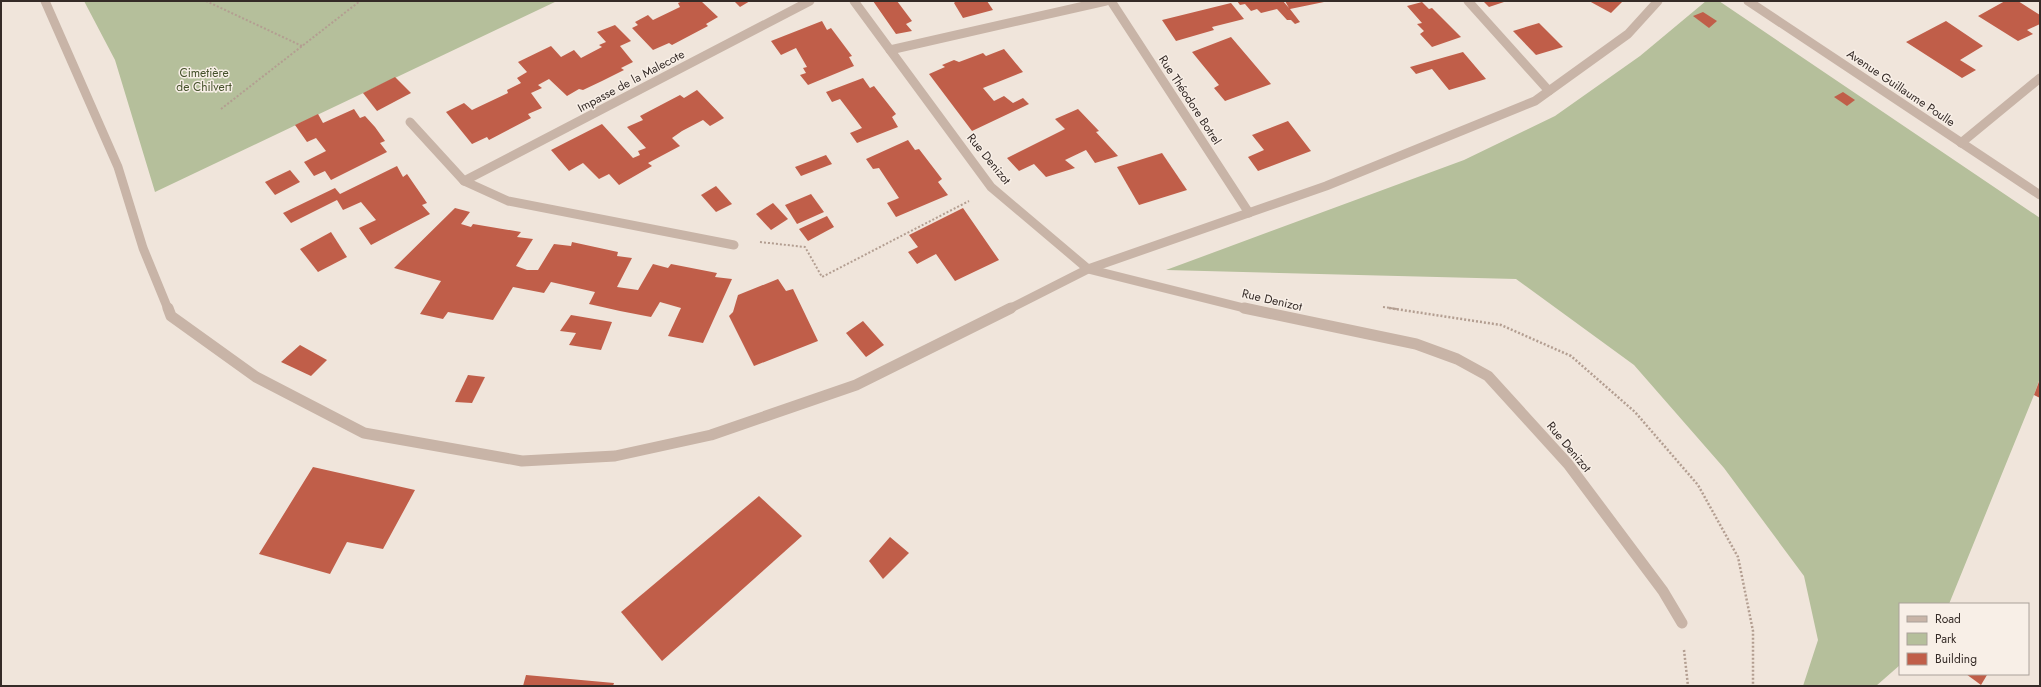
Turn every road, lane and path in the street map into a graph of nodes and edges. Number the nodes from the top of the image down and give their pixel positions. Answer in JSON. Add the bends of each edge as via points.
{"nodes":[{"id":1,"x":45,"y":1,"type":"edge"},
{"id":2,"x":206,"y":1,"type":"edge"},
{"id":3,"x":360,"y":1,"type":"edge"},
{"id":4,"x":810,"y":1,"type":"edge"},
{"id":5,"x":854,"y":1,"type":"edge"},
{"id":6,"x":1106,"y":1,"type":"edge"},
{"id":7,"x":1111,"y":1,"type":"edge"},
{"id":8,"x":1468,"y":1,"type":"edge"},
{"id":9,"x":1658,"y":1,"type":"edge"},
{"id":10,"x":1748,"y":1,"type":"edge"},
{"id":11,"x":302,"y":46,"type":"junction"},
{"id":12,"x":890,"y":50,"type":"junction"},
{"id":13,"x":2040,"y":78,"type":"edge"},
{"id":14,"x":1549,"y":90,"type":"junction"},
{"id":15,"x":221,"y":109,"type":"dead end"},
{"id":16,"x":410,"y":122,"type":"dead end"},
{"id":17,"x":1961,"y":143,"type":"junction"},
{"id":18,"x":464,"y":181,"type":"junction"},
{"id":19,"x":991,"y":187,"type":"junction"},
{"id":20,"x":2040,"y":196,"type":"edge"},
{"id":21,"x":1249,"y":213,"type":"junction"},
{"id":22,"x":734,"y":245,"type":"joint"},
{"id":23,"x":1088,"y":269,"type":"junction"},
{"id":24,"x":1682,"y":623,"type":"joint"},
{"id":25,"x":1688,"y":686,"type":"edge"}],
"edges":[{"from":1,"to":23,"type":"street","via":[[118,167],[143,248],[170,316],[256,376],[364,433],[522,461],[615,456],[711,435],[856,385]]},
{"from":2,"to":11,"type":"path"},
{"from":3,"to":11,"type":"path"},
{"from":4,"to":18,"type":"street","name":"Impasse de la Malecote"},
{"from":5,"to":12,"type":"street","name":"Rue Denizot"},
{"from":6,"to":12,"type":"street"},
{"from":7,"to":21,"type":"street","name":"Rue Théodore Botrel"},
{"from":8,"to":14,"type":"street"},
{"from":9,"to":14,"type":"street","via":[[1628,34]]},
{"from":10,"to":17,"type":"street","name":"Avenue Guillaume Poulle"},
{"from":11,"to":15,"type":"path"},
{"from":12,"to":19,"type":"street","name":"Rue Denizot"},
{"from":13,"to":17,"type":"street"},
{"from":14,"to":21,"type":"street","via":[[1535,101],[1346,178]]},
{"from":16,"to":18,"type":"street"},
{"from":17,"to":20,"type":"street","name":"Avenue Guillaume Poulle"},
{"from":18,"to":22,"type":"street","via":[[508,201]]},
{"from":19,"to":22,"type":"path","via":[[975,198],[822,277],[804,247],[761,242]]},
{"from":19,"to":23,"type":"street","name":"Rue Denizot"},
{"from":21,"to":23,"type":"street"},
{"from":23,"to":24,"type":"street","name":"Rue Denizot","via":[[1278,316],[1416,344],[1457,359],[1488,376],[1568,464],[1663,591]]},
{"from":24,"to":25,"type":"path"}]}
